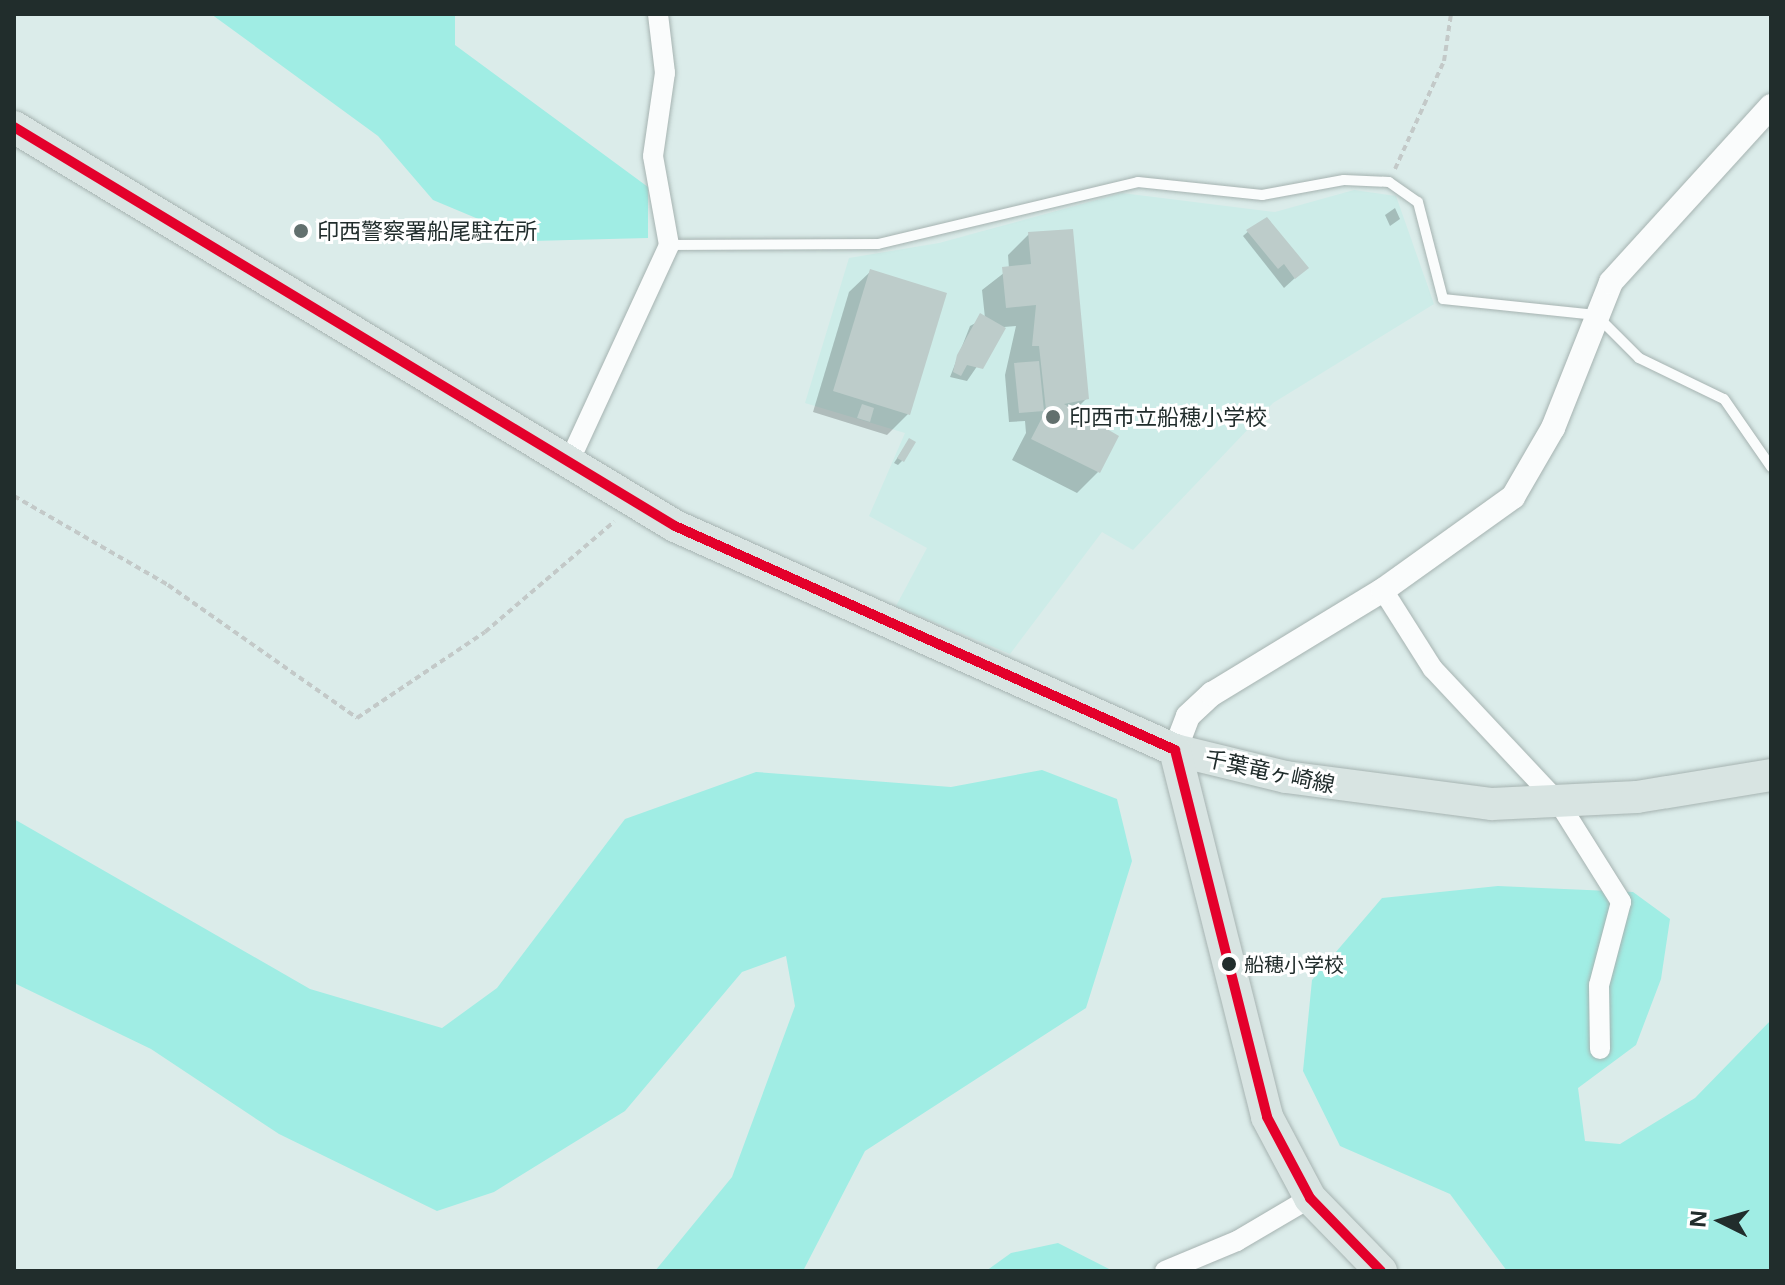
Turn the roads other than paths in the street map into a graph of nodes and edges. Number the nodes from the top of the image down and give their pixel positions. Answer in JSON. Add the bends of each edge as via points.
{"nodes":[{"id":1,"x":658,"y":14,"type":"edge"},
{"id":2,"x":1771,"y":106,"type":"edge"},
{"id":3,"x":14,"y":127,"type":"edge"},
{"id":4,"x":669,"y":245,"type":"junction"},
{"id":5,"x":1596,"y":315,"type":"junction"},
{"id":6,"x":568,"y":464,"type":"junction"},
{"id":7,"x":1771,"y":467,"type":"edge"},
{"id":8,"x":1383,"y":590,"type":"junction"},
{"id":9,"x":1175,"y":750,"type":"junction"},
{"id":10,"x":1771,"y":775,"type":"edge"},
{"id":11,"x":1559,"y":803,"type":"junction"},
{"id":12,"x":1600,"y":1049,"type":"dead end"},
{"id":13,"x":1310,"y":1198,"type":"junction"},
{"id":14,"x":1165,"y":1271,"type":"edge"},
{"id":15,"x":1381,"y":1271,"type":"edge"}],
"edges":[{"from":1,"to":4,"type":"street","via":[[665,73],[653,156]]},
{"from":2,"to":5,"type":"street","via":[[1648,233]]},
{"from":3,"to":6,"type":"main road","name":"千葉竜ヶ崎線"},
{"from":4,"to":5,"type":"lane","via":[[878,244],[1138,182],[1262,195],[1344,180],[1389,182],[1418,202],[1443,299]]},
{"from":4,"to":6,"type":"street"},
{"from":5,"to":7,"type":"lane","via":[[1639,358],[1724,399]]},
{"from":5,"to":8,"type":"street","via":[[1553,428],[1513,497]]},
{"from":6,"to":9,"type":"main road","name":"千葉竜ヶ崎線","via":[[632,503],[824,596]]},
{"from":8,"to":9,"type":"street","via":[[1212,694],[1188,716]]},
{"from":8,"to":11,"type":"street","via":[[1433,669]]},
{"from":9,"to":11,"type":"main road","name":"千葉竜ヶ崎線","via":[[1364,790],[1492,804]]},
{"from":9,"to":13,"type":"main road","via":[[1267,1117]]},
{"from":10,"to":11,"type":"main road","name":"千葉竜ヶ崎線"},
{"from":11,"to":12,"type":"street","via":[[1621,902],[1599,985]]},
{"from":13,"to":14,"type":"street","via":[[1237,1241]]},
{"from":13,"to":15,"type":"main road"}]}
